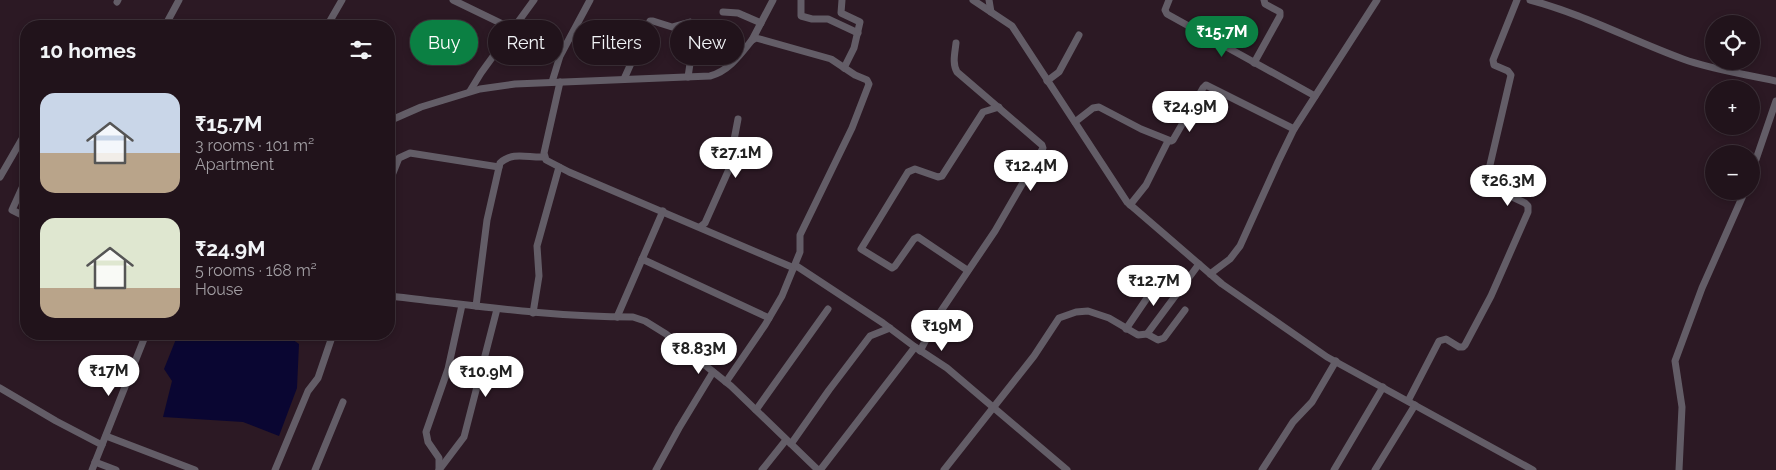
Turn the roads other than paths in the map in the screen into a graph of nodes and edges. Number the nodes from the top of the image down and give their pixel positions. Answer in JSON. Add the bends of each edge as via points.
{"nodes":[{"id":1,"x":179,"y":0,"type":"edge"},
{"id":2,"x":342,"y":0,"type":"edge"},
{"id":3,"x":453,"y":0,"type":"edge"},
{"id":4,"x":534,"y":0,"type":"edge"},
{"id":5,"x":590,"y":0,"type":"edge"},
{"id":6,"x":773,"y":0,"type":"edge"},
{"id":7,"x":801,"y":0,"type":"edge"},
{"id":8,"x":842,"y":0,"type":"edge"},
{"id":9,"x":973,"y":0,"type":"edge"},
{"id":10,"x":989,"y":0,"type":"edge"},
{"id":11,"x":1169,"y":0,"type":"edge"},
{"id":12,"x":1264,"y":0,"type":"edge"},
{"id":13,"x":1377,"y":0,"type":"edge"},
{"id":14,"x":1517,"y":0,"type":"edge"},
{"id":15,"x":1530,"y":0,"type":"edge"},
{"id":16,"x":467,"y":3,"type":"edge"},
{"id":17,"x":1551,"y":3,"type":"edge"},
{"id":18,"x":724,"y":12,"type":"dead end"},
{"id":19,"x":991,"y":12,"type":"junction"},
{"id":20,"x":168,"y":20,"type":"edge"},
{"id":21,"x":330,"y":20,"type":"edge"},
{"id":22,"x":497,"y":20,"type":"edge"},
{"id":23,"x":520,"y":20,"type":"edge"},
{"id":24,"x":761,"y":23,"type":"junction"},
{"id":25,"x":670,"y":26,"type":"edge"},
{"id":26,"x":858,"y":33,"type":"junction"},
{"id":27,"x":1079,"y":36,"type":"dead end"},
{"id":28,"x":752,"y":40,"type":"junction"},
{"id":29,"x":956,"y":43,"type":"dead end"},
{"id":30,"x":1254,"y":63,"type":"junction"},
{"id":31,"x":488,"y":64,"type":"edge"},
{"id":32,"x":690,"y":65,"type":"edge"},
{"id":33,"x":844,"y":68,"type":"junction"},
{"id":34,"x":688,"y":78,"type":"junction"},
{"id":35,"x":624,"y":79,"type":"junction"},
{"id":36,"x":1048,"y":81,"type":"junction"},
{"id":37,"x":1776,"y":81,"type":"edge"},
{"id":38,"x":552,"y":82,"type":"junction"},
{"id":39,"x":560,"y":82,"type":"junction"},
{"id":40,"x":470,"y":91,"type":"junction"},
{"id":41,"x":1315,"y":96,"type":"junction"},
{"id":42,"x":1776,"y":101,"type":"edge"},
{"id":43,"x":999,"y":107,"type":"junction"},
{"id":44,"x":395,"y":118,"type":"edge"},
{"id":45,"x":738,"y":119,"type":"dead end"},
{"id":46,"x":1075,"y":122,"type":"junction"},
{"id":47,"x":1294,"y":129,"type":"junction"},
{"id":48,"x":1168,"y":140,"type":"junction"},
{"id":49,"x":20,"y":142,"type":"edge"},
{"id":50,"x":1760,"y":148,"type":"edge"},
{"id":51,"x":544,"y":156,"type":"junction"},
{"id":52,"x":499,"y":167,"type":"junction"},
{"id":53,"x":559,"y":167,"type":"junction"},
{"id":54,"x":395,"y":168,"type":"edge"},
{"id":55,"x":0,"y":176,"type":"edge"},
{"id":56,"x":20,"y":192,"type":"edge"},
{"id":57,"x":1741,"y":200,"type":"edge"},
{"id":58,"x":1130,"y":205,"type":"junction"},
{"id":59,"x":663,"y":211,"type":"junction"},
{"id":60,"x":20,"y":214,"type":"edge"},
{"id":61,"x":700,"y":227,"type":"junction"},
{"id":62,"x":642,"y":259,"type":"junction"},
{"id":63,"x":1199,"y":264,"type":"junction"},
{"id":64,"x":794,"y":266,"type":"junction"},
{"id":65,"x":967,"y":270,"type":"junction"},
{"id":66,"x":1210,"y":274,"type":"junction"},
{"id":67,"x":1183,"y":286,"type":"junction"},
{"id":68,"x":395,"y":297,"type":"edge"},
{"id":69,"x":462,"y":304,"type":"junction"},
{"id":70,"x":476,"y":306,"type":"junction"},
{"id":71,"x":828,"y":309,"type":"dead end"},
{"id":72,"x":497,"y":310,"type":"junction"},
{"id":73,"x":1185,"y":310,"type":"dead end"},
{"id":74,"x":533,"y":313,"type":"junction"},
{"id":75,"x":617,"y":317,"type":"junction"},
{"id":76,"x":769,"y":318,"type":"junction"},
{"id":77,"x":890,"y":328,"type":"junction"},
{"id":78,"x":1126,"y":329,"type":"junction"},
{"id":79,"x":1147,"y":334,"type":"junction"},
{"id":80,"x":144,"y":340,"type":"edge"},
{"id":81,"x":330,"y":340,"type":"edge"},
{"id":82,"x":917,"y":349,"type":"junction"},
{"id":83,"x":1336,"y":361,"type":"junction"},
{"id":84,"x":713,"y":372,"type":"junction"},
{"id":85,"x":726,"y":382,"type":"junction"},
{"id":86,"x":1383,"y":387,"type":"junction"},
{"id":87,"x":0,"y":388,"type":"edge"},
{"id":88,"x":343,"y":402,"type":"dead end"},
{"id":89,"x":1411,"y":403,"type":"junction"},
{"id":90,"x":993,"y":408,"type":"junction"},
{"id":91,"x":756,"y":410,"type":"junction"},
{"id":92,"x":106,"y":436,"type":"junction"},
{"id":93,"x":788,"y":442,"type":"junction"},
{"id":94,"x":102,"y":445,"type":"junction"},
{"id":95,"x":95,"y":462,"type":"junction"},
{"id":96,"x":92,"y":470,"type":"edge"},
{"id":97,"x":116,"y":470,"type":"edge"},
{"id":98,"x":195,"y":470,"type":"edge"},
{"id":99,"x":275,"y":470,"type":"edge"},
{"id":100,"x":314,"y":470,"type":"edge"},
{"id":101,"x":439,"y":470,"type":"edge"},
{"id":102,"x":656,"y":470,"type":"edge"},
{"id":103,"x":762,"y":470,"type":"edge"},
{"id":104,"x":944,"y":470,"type":"edge"},
{"id":105,"x":1067,"y":470,"type":"edge"},
{"id":106,"x":1262,"y":470,"type":"edge"},
{"id":107,"x":1334,"y":470,"type":"edge"},
{"id":108,"x":1375,"y":470,"type":"edge"},
{"id":109,"x":1533,"y":470,"type":"edge"},
{"id":110,"x":1679,"y":470,"type":"edge"}],
"edges":[{"from":1,"to":20,"type":"street"},
{"from":2,"to":21,"type":"street"},
{"from":3,"to":16,"type":"street"},
{"from":4,"to":23,"type":"street"},
{"from":5,"to":38,"type":"street","via":[[560,56]]},
{"from":6,"to":24,"type":"street"},
{"from":7,"to":26,"type":"street","via":[[801,16],[812,20],[828,19]]},
{"from":8,"to":26,"type":"street","via":[[842,13],[860,22]]},
{"from":9,"to":19,"type":"street"},
{"from":10,"to":19,"type":"street"},
{"from":11,"to":30,"type":"street","via":[[1165,10],[1167,14]]},
{"from":12,"to":30,"type":"street","via":[[1265,4],[1280,12],[1280,16]]},
{"from":13,"to":41,"type":"street"},
{"from":14,"to":89,"type":"street","via":[[1493,60],[1494,65],[1511,75],[1486,182],[1525,203],[1528,212],[1491,296],[1464,347],[1446,339],[1439,341]]},
{"from":15,"to":17,"type":"street"},
{"from":16,"to":22,"type":"street"},
{"from":17,"to":37,"type":"street","via":[[1704,66]]},
{"from":18,"to":24,"type":"street","via":[[738,12]]},
{"from":19,"to":36,"type":"street","via":[[1012,26]]},
{"from":24,"to":28,"type":"street"},
{"from":25,"to":35,"type":"street","via":[[650,22]]},
{"from":26,"to":33,"type":"street"},
{"from":27,"to":36,"type":"street","via":[[1058,72]]},
{"from":28,"to":33,"type":"street","via":[[759,39],[830,59]]},
{"from":28,"to":34,"type":"street","via":[[720,74]]},
{"from":29,"to":43,"type":"street","via":[[954,60],[957,72]]},
{"from":30,"to":41,"type":"street"},
{"from":31,"to":40,"type":"street"},
{"from":32,"to":34,"type":"street"},
{"from":33,"to":64,"type":"street","via":[[869,84],[852,128],[800,235],[800,252]]},
{"from":34,"to":35,"type":"street"},
{"from":35,"to":39,"type":"street"},
{"from":36,"to":46,"type":"street"},
{"from":38,"to":39,"type":"street"},
{"from":38,"to":40,"type":"street"},
{"from":39,"to":51,"type":"street"},
{"from":40,"to":44,"type":"street"},
{"from":41,"to":47,"type":"street"},
{"from":42,"to":50,"type":"street"},
{"from":43,"to":65,"type":"street","via":[[1043,148],[995,231]]},
{"from":43,"to":65,"type":"street","via":[[983,112],[942,176],[915,169],[908,172],[861,249],[892,268],[918,238]]},
{"from":45,"to":61,"type":"street","via":[[734,140],[740,155],[730,167]]},
{"from":46,"to":48,"type":"street","via":[[1093,108],[1100,107]]},
{"from":46,"to":58,"type":"street"},
{"from":47,"to":48,"type":"street","via":[[1206,86],[1173,140]]},
{"from":47,"to":66,"type":"street","via":[[1240,246],[1230,259]]},
{"from":48,"to":58,"type":"street","via":[[1146,185]]},
{"from":49,"to":55,"type":"street"},
{"from":51,"to":52,"type":"street","via":[[518,154],[504,160]]},
{"from":51,"to":53,"type":"street"},
{"from":52,"to":54,"type":"street","via":[[410,153],[399,158]]},
{"from":52,"to":70,"type":"street","via":[[487,220]]},
{"from":53,"to":59,"type":"street"},
{"from":53,"to":74,"type":"street","via":[[537,246],[539,276]]},
{"from":56,"to":60,"type":"street","via":[[12,210]]},
{"from":57,"to":110,"type":"street","via":[[1676,354],[1682,407]]},
{"from":58,"to":63,"type":"street"},
{"from":59,"to":61,"type":"street"},
{"from":59,"to":62,"type":"street"},
{"from":61,"to":64,"type":"street"},
{"from":62,"to":75,"type":"street"},
{"from":62,"to":76,"type":"street"},
{"from":63,"to":66,"type":"street"},
{"from":63,"to":67,"type":"street"},
{"from":64,"to":76,"type":"street"},
{"from":64,"to":77,"type":"street"},
{"from":65,"to":82,"type":"street"},
{"from":66,"to":83,"type":"street"},
{"from":67,"to":78,"type":"street","via":[[1166,277],[1160,279]]},
{"from":67,"to":79,"type":"street"},
{"from":68,"to":69,"type":"street"},
{"from":69,"to":70,"type":"street"},
{"from":69,"to":101,"type":"street","via":[[448,369],[426,432],[428,442],[439,458]]},
{"from":70,"to":72,"type":"street"},
{"from":71,"to":91,"type":"street"},
{"from":72,"to":74,"type":"street"},
{"from":72,"to":101,"type":"street","via":[[464,437]]},
{"from":73,"to":79,"type":"street","via":[[1164,338],[1158,340]]},
{"from":74,"to":75,"type":"street"},
{"from":75,"to":84,"type":"street","via":[[645,321]]},
{"from":76,"to":85,"type":"street"},
{"from":77,"to":82,"type":"street"},
{"from":77,"to":93,"type":"street","via":[[870,336]]},
{"from":78,"to":79,"type":"street","via":[[1138,335]]},
{"from":78,"to":90,"type":"street","via":[[1109,318],[1088,311],[1059,318]]},
{"from":80,"to":92,"type":"street"},
{"from":81,"to":99,"type":"street","via":[[318,378],[308,391]]},
{"from":82,"to":90,"type":"street","via":[[947,368]]},
{"from":82,"to":93,"type":"street","via":[[821,469],[814,468]]},
{"from":83,"to":86,"type":"street"},
{"from":83,"to":106,"type":"street","via":[[1312,402],[1293,422]]},
{"from":84,"to":85,"type":"street"},
{"from":84,"to":102,"type":"street"},
{"from":85,"to":91,"type":"street"},
{"from":86,"to":89,"type":"street"},
{"from":86,"to":107,"type":"street"},
{"from":87,"to":94,"type":"street"},
{"from":88,"to":100,"type":"street"},
{"from":89,"to":108,"type":"street"},
{"from":89,"to":109,"type":"street"},
{"from":90,"to":104,"type":"street"},
{"from":90,"to":105,"type":"street"},
{"from":91,"to":93,"type":"street"},
{"from":92,"to":94,"type":"street"},
{"from":92,"to":98,"type":"street"},
{"from":93,"to":103,"type":"street"},
{"from":94,"to":95,"type":"street"},
{"from":95,"to":96,"type":"street"},
{"from":95,"to":97,"type":"street"}]}
